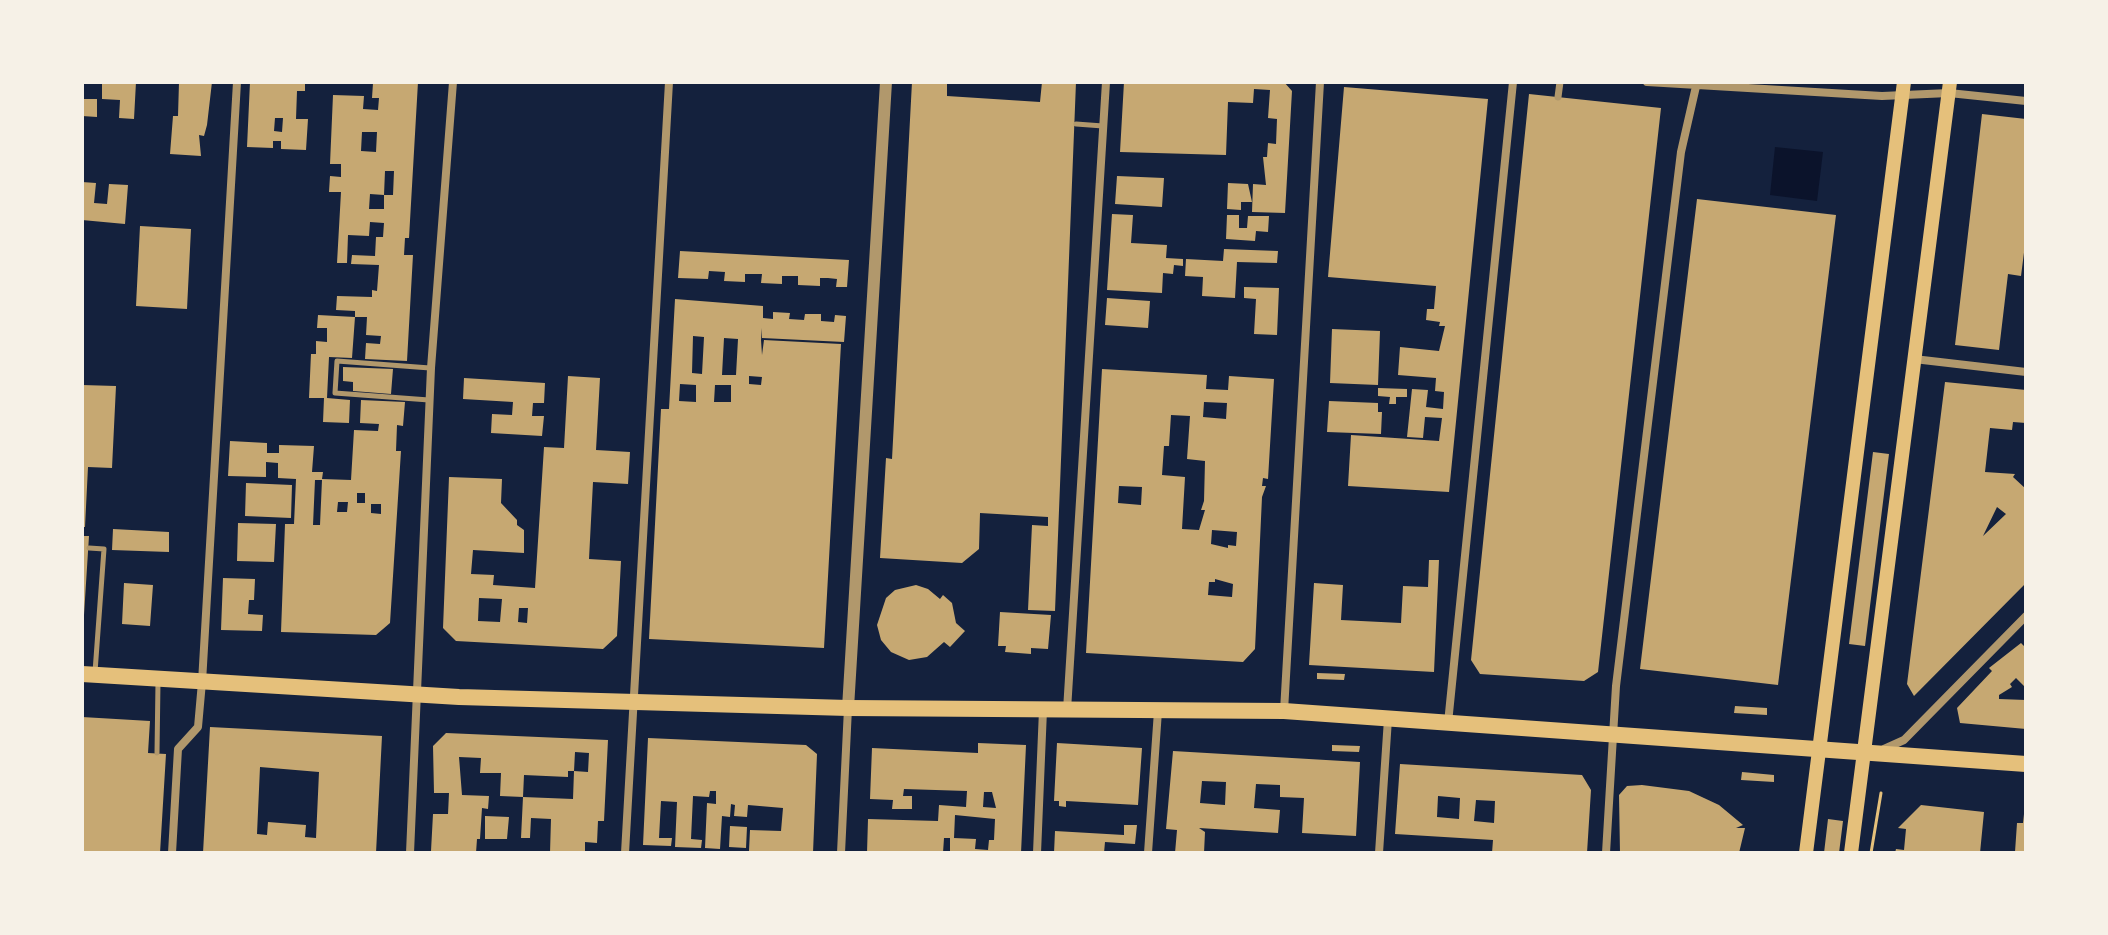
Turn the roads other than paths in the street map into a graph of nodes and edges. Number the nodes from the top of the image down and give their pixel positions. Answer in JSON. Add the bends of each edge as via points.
{"nodes":[{"id":1,"x":237,"y":82,"type":"edge"},
{"id":2,"x":453,"y":82,"type":"edge"},
{"id":3,"x":669,"y":82,"type":"edge"},
{"id":4,"x":886,"y":82,"type":"edge"},
{"id":5,"x":1106,"y":82,"type":"edge"},
{"id":6,"x":1320,"y":82,"type":"edge"},
{"id":7,"x":1513,"y":82,"type":"edge"},
{"id":8,"x":1560,"y":82,"type":"edge"},
{"id":9,"x":1647,"y":82,"type":"edge"},
{"id":10,"x":1697,"y":85,"type":"edge"},
{"id":11,"x":1950,"y":87,"type":"edge"},
{"id":12,"x":1903,"y":89,"type":"edge"},
{"id":13,"x":1558,"y":97,"type":"dead end"},
{"id":14,"x":2026,"y":101,"type":"edge"},
{"id":15,"x":1076,"y":124,"type":"dead end"},
{"id":16,"x":1104,"y":126,"type":"junction"},
{"id":17,"x":1913,"y":359,"type":"junction"},
{"id":18,"x":431,"y":368,"type":"junction"},
{"id":19,"x":2026,"y":372,"type":"edge"},
{"id":20,"x":429,"y":400,"type":"junction"},
{"id":21,"x":89,"y":548,"type":"dead end"},
{"id":22,"x":2026,"y":616,"type":"edge"},
{"id":23,"x":88,"y":674,"type":"edge"},
{"id":24,"x":158,"y":679,"type":"junction"},
{"id":25,"x":202,"y":682,"type":"junction"},
{"id":26,"x":417,"y":695,"type":"junction"},
{"id":27,"x":634,"y":702,"type":"junction"},
{"id":28,"x":848,"y":708,"type":"junction"},
{"id":29,"x":1043,"y":710,"type":"junction"},
{"id":30,"x":1067,"y":710,"type":"junction"},
{"id":31,"x":1158,"y":711,"type":"junction"},
{"id":32,"x":1284,"y":711,"type":"junction"},
{"id":33,"x":1388,"y":718,"type":"junction"},
{"id":34,"x":1448,"y":723,"type":"junction"},
{"id":35,"x":1611,"y":736,"type":"junction"},
{"id":36,"x":1819,"y":750,"type":"junction"},
{"id":37,"x":157,"y":753,"type":"dead end"},
{"id":38,"x":1863,"y":754,"type":"junction"},
{"id":39,"x":2026,"y":764,"type":"edge"},
{"id":40,"x":172,"y":853,"type":"edge"},
{"id":41,"x":410,"y":853,"type":"edge"},
{"id":42,"x":625,"y":853,"type":"edge"},
{"id":43,"x":841,"y":853,"type":"edge"},
{"id":44,"x":1037,"y":853,"type":"edge"},
{"id":45,"x":1148,"y":853,"type":"edge"},
{"id":46,"x":1379,"y":853,"type":"edge"},
{"id":47,"x":1606,"y":853,"type":"edge"},
{"id":48,"x":1806,"y":853,"type":"edge"},
{"id":49,"x":1851,"y":853,"type":"edge"}],
"edges":[{"from":1,"to":25,"type":"street"},
{"from":2,"to":18,"type":"street"},
{"from":3,"to":27,"type":"street"},
{"from":4,"to":28,"type":"street"},
{"from":5,"to":16,"type":"street"},
{"from":6,"to":32,"type":"street"},
{"from":7,"to":34,"type":"street"},
{"from":8,"to":13,"type":"street"},
{"from":9,"to":10,"type":"street"},
{"from":10,"to":12,"type":"street"},
{"from":10,"to":35,"type":"street","via":[[1681,152]]},
{"from":11,"to":12,"type":"street"},
{"from":11,"to":14,"type":"street"},
{"from":11,"to":17,"type":"main road"},
{"from":12,"to":36,"type":"main road"},
{"from":15,"to":16,"type":"lane"},
{"from":16,"to":30,"type":"street"},
{"from":17,"to":19,"type":"street"},
{"from":17,"to":38,"type":"main road"},
{"from":18,"to":20,"type":"street"},
{"from":18,"to":20,"type":"lane","via":[[337,361],[335,393]]},
{"from":20,"to":26,"type":"street"},
{"from":21,"to":23,"type":"lane","via":[[104,549]]},
{"from":22,"to":38,"type":"street","via":[[1904,740]]},
{"from":23,"to":24,"type":"main road"},
{"from":24,"to":25,"type":"main road"},
{"from":24,"to":37,"type":"lane"},
{"from":25,"to":26,"type":"main road"},
{"from":25,"to":40,"type":"street","via":[[198,727],[178,749]]},
{"from":26,"to":27,"type":"main road"},
{"from":26,"to":41,"type":"street"},
{"from":27,"to":28,"type":"main road"},
{"from":27,"to":42,"type":"street"},
{"from":28,"to":29,"type":"main road"},
{"from":28,"to":43,"type":"street"},
{"from":29,"to":30,"type":"main road"},
{"from":29,"to":44,"type":"street"},
{"from":30,"to":31,"type":"main road"},
{"from":31,"to":32,"type":"main road"},
{"from":31,"to":45,"type":"street"},
{"from":32,"to":33,"type":"main road"},
{"from":33,"to":34,"type":"main road"},
{"from":33,"to":46,"type":"street"},
{"from":34,"to":35,"type":"main road"},
{"from":35,"to":36,"type":"main road"},
{"from":35,"to":47,"type":"street"},
{"from":36,"to":38,"type":"main road"},
{"from":36,"to":48,"type":"main road"},
{"from":38,"to":39,"type":"main road"},
{"from":38,"to":49,"type":"main road"}]}
